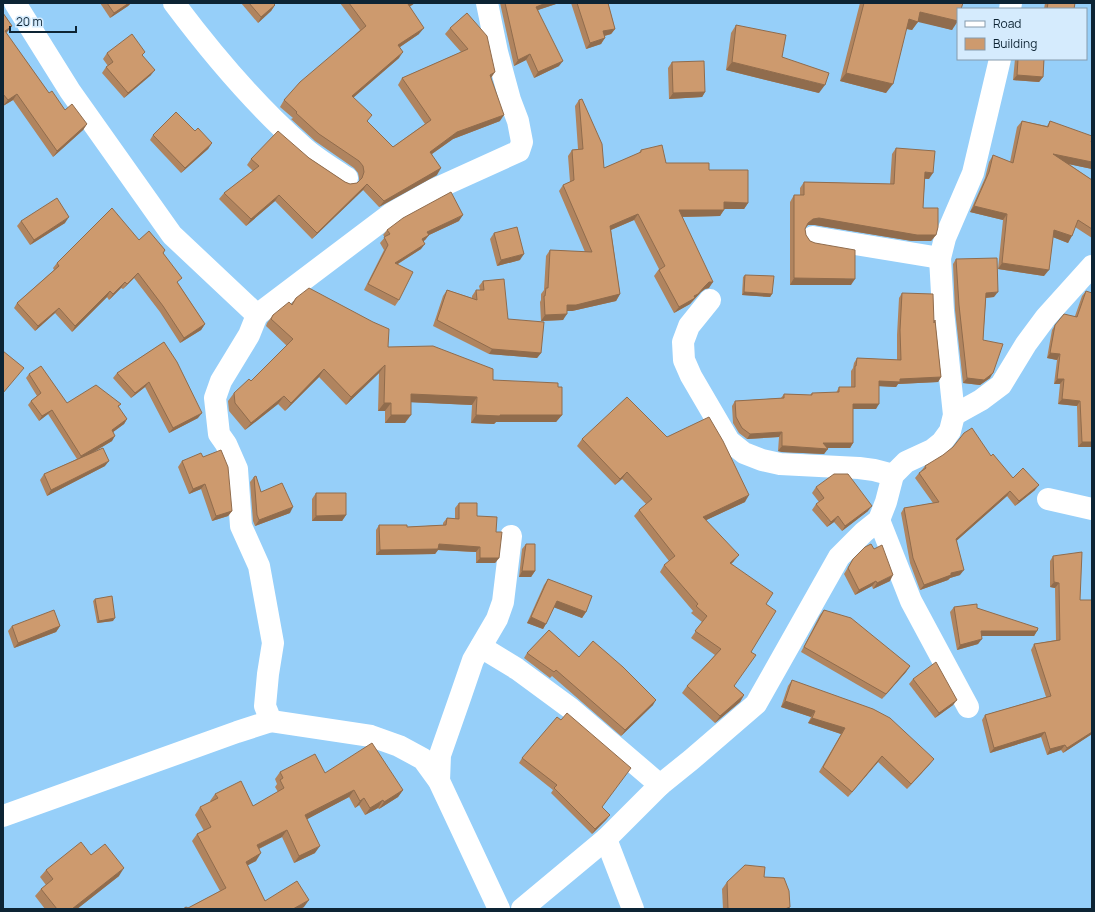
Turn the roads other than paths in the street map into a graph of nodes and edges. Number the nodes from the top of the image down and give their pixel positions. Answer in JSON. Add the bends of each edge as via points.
{"nodes":[{"id":1,"x":15,"y":3,"type":"edge"},
{"id":2,"x":174,"y":3,"type":"edge"},
{"id":3,"x":487,"y":3,"type":"edge"},
{"id":4,"x":1000,"y":60,"type":"edge"},
{"id":5,"x":347,"y":178,"type":"dead end"},
{"id":6,"x":813,"y":237,"type":"dead end"},
{"id":7,"x":940,"y":258,"type":"junction"},
{"id":8,"x":1092,"y":266,"type":"edge"},
{"id":9,"x":1084,"y":285,"type":"edge"},
{"id":10,"x":710,"y":300,"type":"dead end"},
{"id":11,"x":257,"y":315,"type":"junction"},
{"id":12,"x":954,"y":415,"type":"junction"},
{"id":13,"x":893,"y":476,"type":"junction"},
{"id":14,"x":1048,"y":499,"type":"dead end"},
{"id":15,"x":1092,"y":509,"type":"edge"},
{"id":16,"x":879,"y":520,"type":"junction"},
{"id":17,"x":511,"y":536,"type":"dead end"},
{"id":18,"x":481,"y":647,"type":"junction"},
{"id":19,"x":968,"y":707,"type":"dead end"},
{"id":20,"x":271,"y":721,"type":"junction"},
{"id":21,"x":439,"y":781,"type":"junction"},
{"id":22,"x":660,"y":785,"type":"junction"},
{"id":23,"x":3,"y":816,"type":"edge"},
{"id":24,"x":606,"y":839,"type":"junction"},
{"id":25,"x":499,"y":909,"type":"edge"},
{"id":26,"x":522,"y":909,"type":"edge"},
{"id":27,"x":632,"y":909,"type":"edge"}],
"edges":[{"from":1,"to":11,"type":"street","via":[[70,91],[172,235]]},
{"from":2,"to":5,"type":"street","via":[[244,91],[303,147]]},
{"from":3,"to":11,"type":"street","via":[[497,52],[518,121],[522,142],[519,151],[432,190],[392,213]]},
{"from":4,"to":7,"type":"street","via":[[973,173],[945,238]]},
{"from":6,"to":7,"type":"street"},
{"from":7,"to":12,"type":"street"},
{"from":8,"to":9,"type":"street"},
{"from":9,"to":12,"type":"street","via":[[1046,317],[1001,385],[982,400]]},
{"from":10,"to":13,"type":"street","via":[[689,326],[683,342],[684,360],[729,441],[744,453],[780,464],[859,468]]},
{"from":11,"to":20,"type":"street","via":[[249,335],[221,381],[215,398],[219,434],[237,469],[241,526],[259,566],[273,643],[266,706]]},
{"from":12,"to":13,"type":"street","via":[[950,431],[942,442],[932,450],[906,462]]},
{"from":13,"to":16,"type":"street"},
{"from":14,"to":15,"type":"street"},
{"from":16,"to":19,"type":"street","via":[[911,601]]},
{"from":16,"to":22,"type":"street","via":[[839,557],[756,704]]},
{"from":17,"to":18,"type":"street","via":[[503,602],[497,619]]},
{"from":18,"to":21,"type":"street","via":[[440,755]]},
{"from":18,"to":22,"type":"street","via":[[517,669],[570,708]]},
{"from":20,"to":21,"type":"street","via":[[372,736],[423,759]]},
{"from":20,"to":23,"type":"street"},
{"from":21,"to":25,"type":"street"},
{"from":22,"to":24,"type":"street"},
{"from":24,"to":26,"type":"street"},
{"from":24,"to":27,"type":"street"}]}
